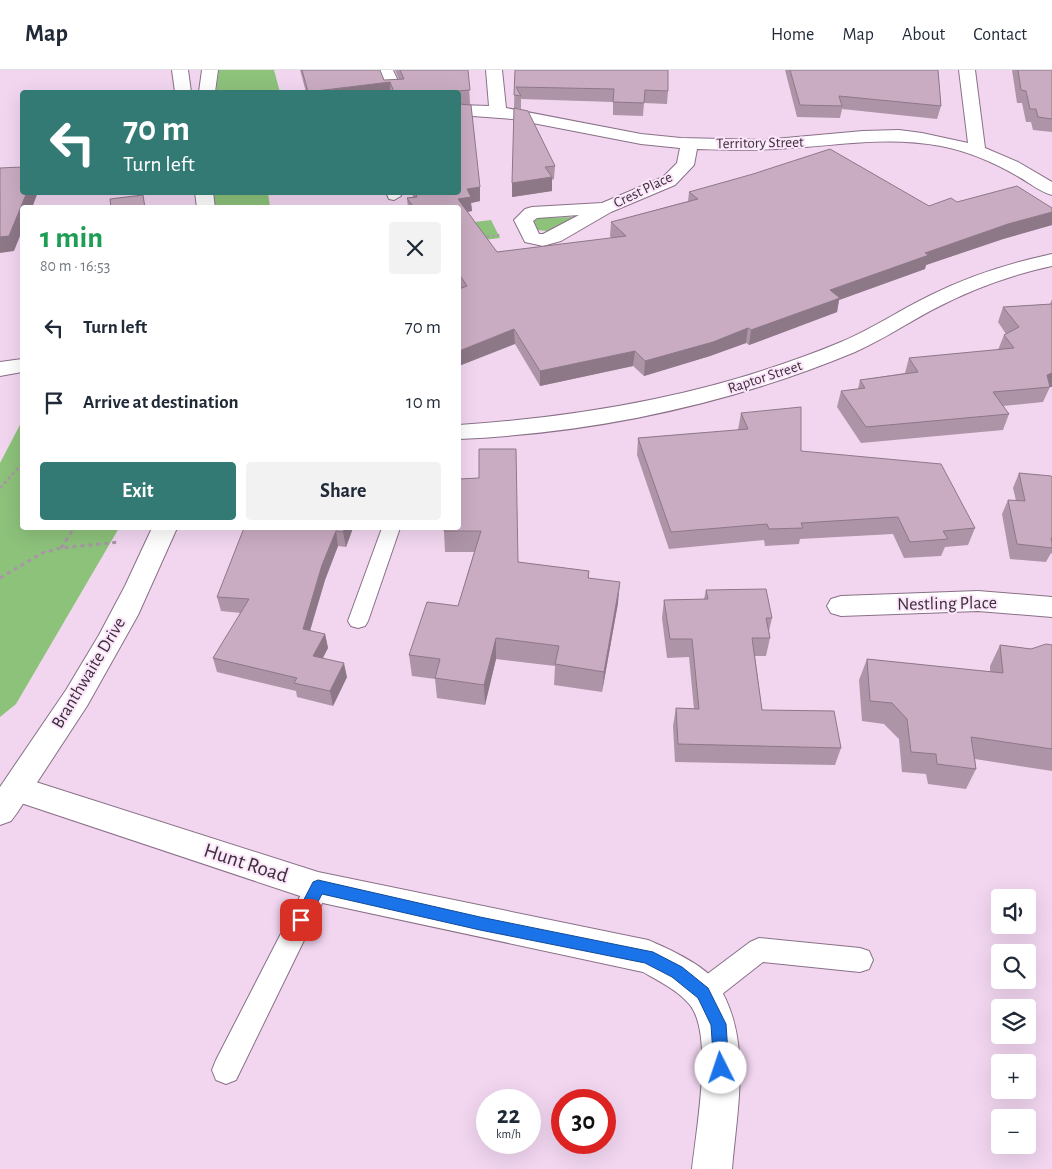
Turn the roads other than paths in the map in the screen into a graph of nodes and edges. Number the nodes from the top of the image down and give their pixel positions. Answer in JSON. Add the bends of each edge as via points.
{"nodes":[{"id":1,"x":180,"y":70,"type":"edge"},
{"id":2,"x":210,"y":70,"type":"edge"},
{"id":3,"x":385,"y":70,"type":"edge"},
{"id":4,"x":494,"y":70,"type":"edge"},
{"id":5,"x":967,"y":70,"type":"edge"},
{"id":6,"x":183,"y":90,"type":"edge"},
{"id":7,"x":207,"y":90,"type":"edge"},
{"id":8,"x":394,"y":90,"type":"edge"},
{"id":9,"x":461,"y":110,"type":"edge"},
{"id":10,"x":498,"y":112,"type":"junction"},
{"id":11,"x":690,"y":143,"type":"junction"},
{"id":12,"x":977,"y":150,"type":"junction"},
{"id":13,"x":1052,"y":190,"type":"edge"},
{"id":14,"x":605,"y":208,"type":"dead end"},
{"id":15,"x":1052,"y":260,"type":"edge"},
{"id":16,"x":20,"y":366,"type":"edge"},
{"id":17,"x":0,"y":369,"type":"edge"},
{"id":18,"x":461,"y":432,"type":"edge"},
{"id":19,"x":163,"y":530,"type":"edge"},
{"id":20,"x":390,"y":530,"type":"edge"},
{"id":21,"x":841,"y":606,"type":"dead end"},
{"id":22,"x":1052,"y":607,"type":"edge"},
{"id":23,"x":358,"y":621,"type":"dead end"},
{"id":24,"x":9,"y":800,"type":"edge"},
{"id":25,"x":318,"y":887,"type":"junction"},
{"id":26,"x":860,"y":960,"type":"dead end"},
{"id":27,"x":703,"y":993,"type":"junction"},
{"id":28,"x":226,"y":1070,"type":"dead end"},
{"id":29,"x":712,"y":1169,"type":"edge"}],
"edges":[{"from":1,"to":6,"type":"street"},
{"from":2,"to":7,"type":"street"},
{"from":3,"to":8,"type":"street"},
{"from":4,"to":10,"type":"street"},
{"from":5,"to":12,"type":"street"},
{"from":9,"to":10,"type":"street","name":"Territory Street"},
{"from":10,"to":11,"type":"street","name":"Territory Street","via":[[640,138]]},
{"from":11,"to":12,"type":"street","name":"Territory Street","via":[[776,144],[884,136],[926,139]]},
{"from":11,"to":14,"type":"street","name":"Crest Place","via":[[685,165],[669,181]]},
{"from":12,"to":13,"type":"street","name":"Territory Street","via":[[1022,171]]},
{"from":15,"to":18,"type":"street","name":"Raptor Street","via":[[968,286],[850,346],[764,378],[666,405],[605,417]]},
{"from":16,"to":17,"type":"street"},
{"from":19,"to":24,"type":"street","name":"Branthwaite Drive","via":[[106,648],[74,704]]},
{"from":20,"to":23,"type":"lane"},
{"from":21,"to":22,"type":"street","name":"Nestling Place","via":[[978,601]]},
{"from":24,"to":25,"type":"street","name":"Hunt Road"},
{"from":25,"to":27,"type":"street","name":"Hunt Road","via":[[648,957],[677,972]]},
{"from":25,"to":28,"type":"lane"},
{"from":26,"to":27,"type":"lane","via":[[759,950]]},
{"from":27,"to":29,"type":"street","name":"Hunt Road","via":[[718,1024],[721,1068]]}]}
